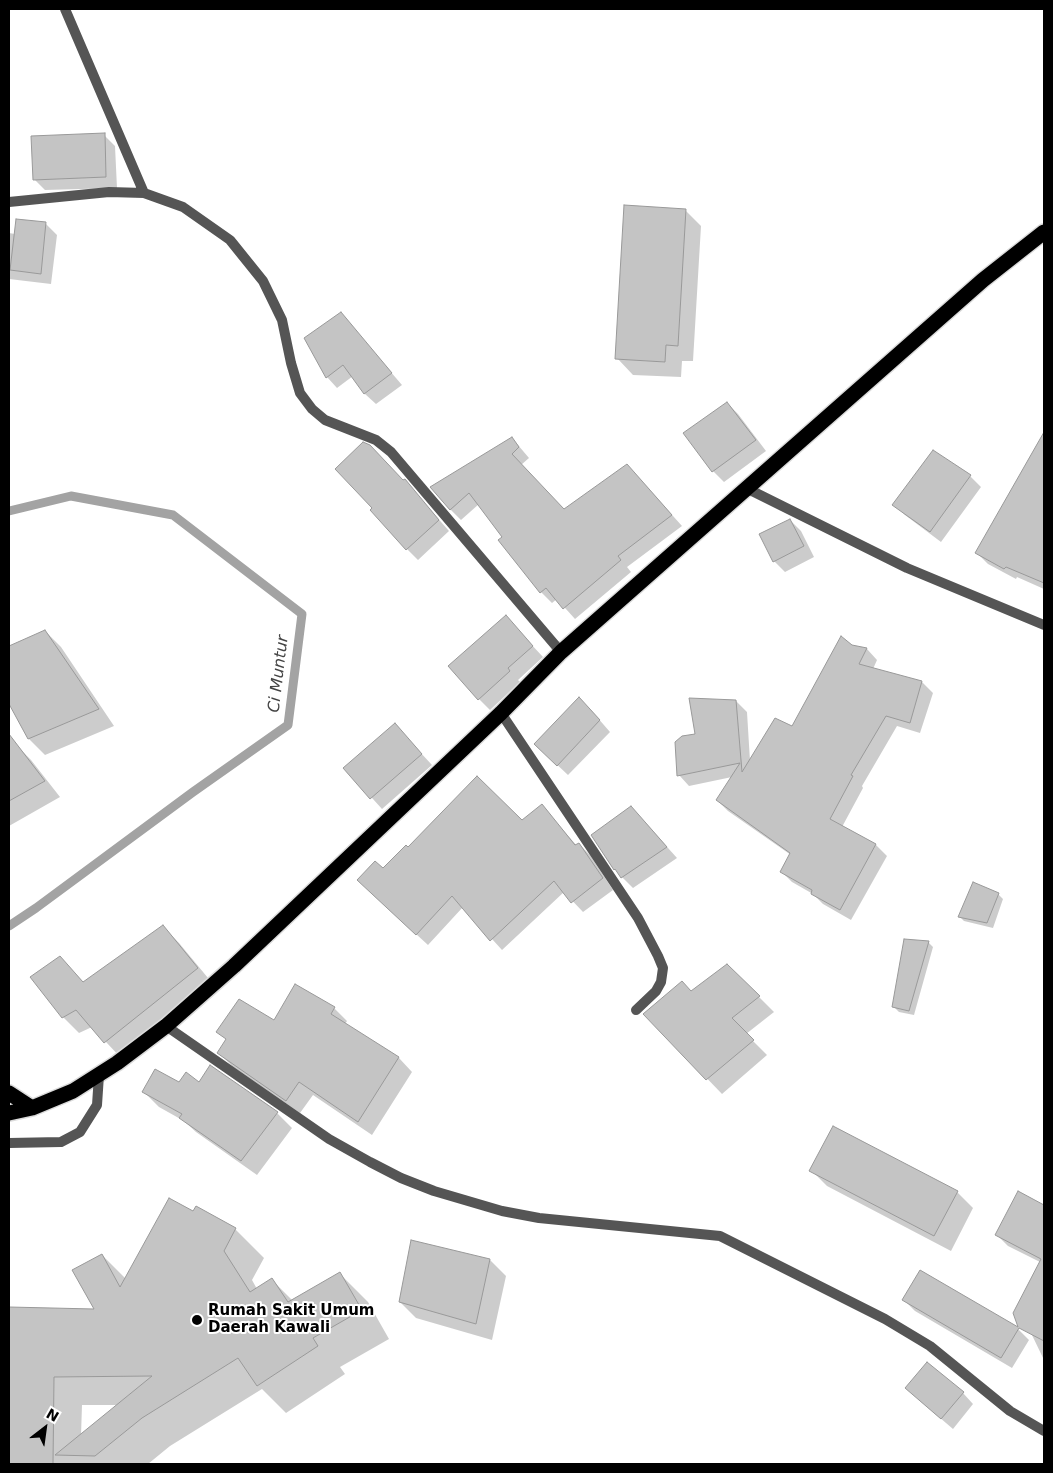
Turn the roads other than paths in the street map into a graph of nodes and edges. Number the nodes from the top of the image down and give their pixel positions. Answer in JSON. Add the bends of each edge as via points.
{"nodes":[{"id":1,"x":65,"y":9,"type":"edge"},
{"id":2,"x":144,"y":193,"type":"junction"},
{"id":3,"x":9,"y":202,"type":"edge"},
{"id":4,"x":1044,"y":232,"type":"edge"},
{"id":5,"x":746,"y":488,"type":"junction"},
{"id":6,"x":1044,"y":624,"type":"edge"},
{"id":7,"x":561,"y":652,"type":"junction"},
{"id":8,"x":501,"y":713,"type":"junction"},
{"id":9,"x":636,"y":1010,"type":"dead end"},
{"id":10,"x":166,"y":1026,"type":"junction"},
{"id":11,"x":99,"y":1075,"type":"junction"},
{"id":12,"x":9,"y":1093,"type":"edge"},
{"id":13,"x":32,"y":1108,"type":"junction"},
{"id":14,"x":9,"y":1113,"type":"edge"},
{"id":15,"x":9,"y":1142,"type":"edge"},
{"id":16,"x":1044,"y":1431,"type":"edge"}],
"edges":[{"from":1,"to":2,"type":"street"},
{"from":2,"to":3,"type":"street","via":[[109,192]]},
{"from":2,"to":7,"type":"street","via":[[183,207],[230,240],[267,289],[282,320],[300,393],[312,409],[325,420],[376,440],[391,452]]},
{"from":4,"to":5,"type":"highway","via":[[983,280]]},
{"from":5,"to":6,"type":"street","via":[[907,568]]},
{"from":5,"to":7,"type":"highway"},
{"from":7,"to":8,"type":"highway"},
{"from":8,"to":9,"type":"street","via":[[638,918],[658,956],[663,968],[661,982]]},
{"from":8,"to":10,"type":"highway"},
{"from":10,"to":11,"type":"highway"},
{"from":10,"to":16,"type":"street","via":[[329,1139],[402,1178],[434,1191],[539,1218],[720,1236],[930,1346],[1010,1411]]},
{"from":11,"to":13,"type":"highway","via":[[74,1091]]},
{"from":11,"to":15,"type":"street","via":[[97,1105],[80,1132],[61,1142]]},
{"from":12,"to":13,"type":"highway"},
{"from":13,"to":14,"type":"highway"}]}
